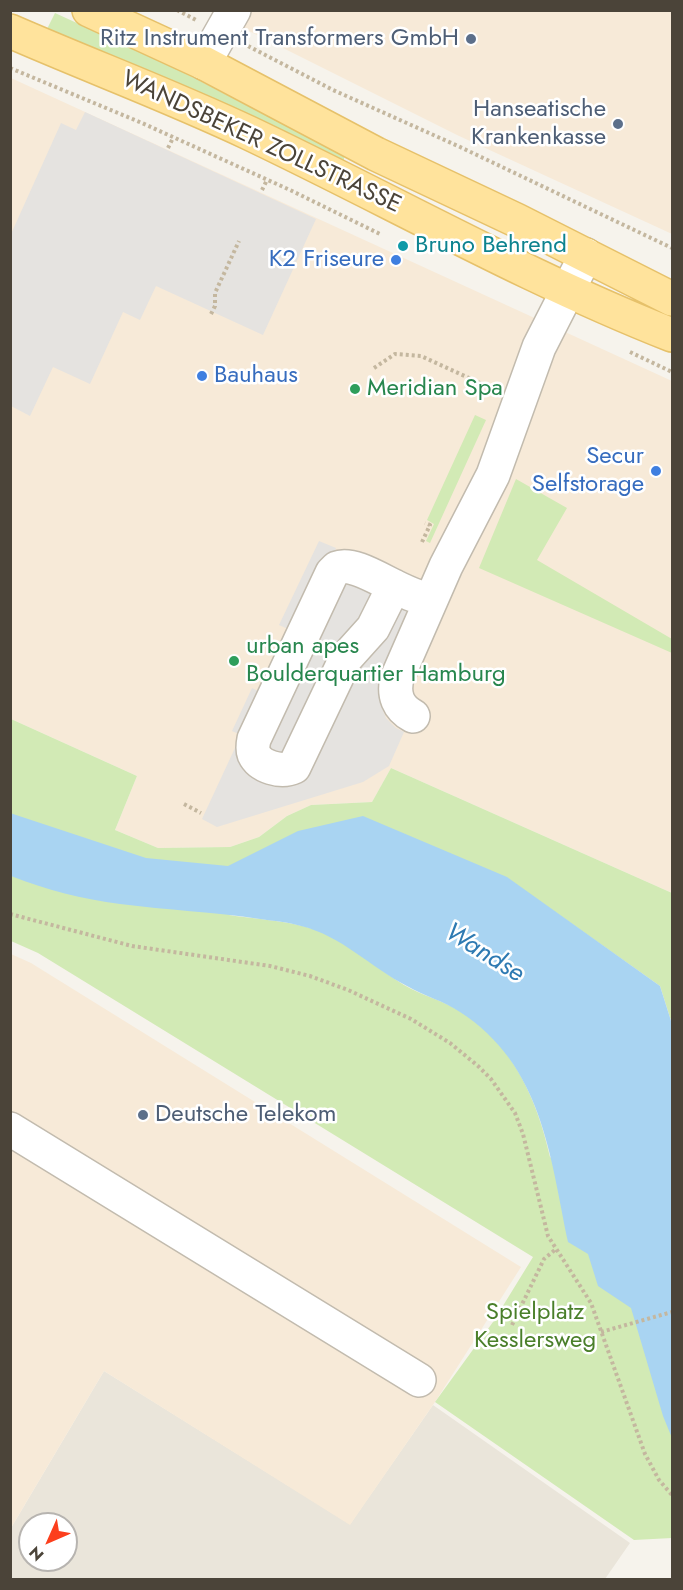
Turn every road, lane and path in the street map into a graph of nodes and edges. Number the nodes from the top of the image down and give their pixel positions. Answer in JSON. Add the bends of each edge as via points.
{"nodes":[{"id":1,"x":89,"y":10,"type":"edge"},
{"id":2,"x":177,"y":10,"type":"edge"},
{"id":3,"x":228,"y":22,"type":"edge"},
{"id":4,"x":10,"y":31,"type":"edge"},
{"id":5,"x":204,"y":63,"type":"junction"},
{"id":6,"x":10,"y":68,"type":"edge"},
{"id":7,"x":376,"y":154,"type":"junction"},
{"id":8,"x":358,"y":188,"type":"junction"},
{"id":9,"x":383,"y":235,"type":"dead end"},
{"id":10,"x":239,"y":241,"type":"dead end"},
{"id":11,"x":672,"y":248,"type":"edge"},
{"id":12,"x":586,"y":255,"type":"junction"},
{"id":13,"x":567,"y":290,"type":"junction"},
{"id":14,"x":672,"y":299,"type":"edge"},
{"id":15,"x":211,"y":314,"type":"dead end"},
{"id":16,"x":672,"y":335,"type":"edge"},
{"id":17,"x":623,"y":349,"type":"dead end"},
{"id":18,"x":374,"y":368,"type":"dead end"},
{"id":19,"x":672,"y":372,"type":"edge"},
{"id":20,"x":520,"y":401,"type":"junction"},
{"id":21,"x":394,"y":586,"type":"junction"},
{"id":22,"x":431,"y":598,"type":"junction"},
{"id":23,"x":413,"y":716,"type":"dead end"},
{"id":24,"x":184,"y":804,"type":"dead end"},
{"id":25,"x":201,"y":813,"type":"dead end"},
{"id":26,"x":10,"y":914,"type":"edge"},
{"id":27,"x":10,"y":1128,"type":"edge"},
{"id":28,"x":555,"y":1249,"type":"junction"},
{"id":29,"x":672,"y":1312,"type":"edge"},
{"id":30,"x":512,"y":1325,"type":"dead end"},
{"id":31,"x":601,"y":1332,"type":"junction"},
{"id":32,"x":419,"y":1380,"type":"dead end"},
{"id":33,"x":672,"y":1495,"type":"edge"}],
"edges":[{"from":1,"to":5,"type":"main road","name":"WANDSBEKER ZOLLSTRASSE"},
{"from":2,"to":3,"type":"path"},
{"from":3,"to":5,"type":"street"},
{"from":3,"to":11,"type":"path","via":[[333,90]]},
{"from":4,"to":8,"type":"main road","name":"WANDSBEKER ZOLLSTRASSE","via":[[222,121]]},
{"from":5,"to":7,"type":"main road","name":"WANDSBEKER ZOLLSTRASSE"},
{"from":6,"to":9,"type":"path","via":[[153,128]]},
{"from":7,"to":8,"type":"street"},
{"from":7,"to":12,"type":"main road","name":"WANDSBEKER ZOLLSTRASSE"},
{"from":8,"to":13,"type":"main road","name":"WANDSBEKER ZOLLSTRASSE"},
{"from":10,"to":15,"type":"path","via":[[215,293]]},
{"from":12,"to":13,"type":"street"},
{"from":12,"to":14,"type":"main road","name":"WANDSBEKER ZOLLSTRASSE"},
{"from":13,"to":16,"type":"main road","name":"WANDSBEKER ZOLLSTRASSE"},
{"from":13,"to":20,"type":"street","via":[[539,347]]},
{"from":17,"to":19,"type":"path"},
{"from":18,"to":20,"type":"path","via":[[396,354],[421,356]]},
{"from":20,"to":22,"type":"street","via":[[493,475]]},
{"from":21,"to":21,"type":"street","via":[[349,566],[332,573],[254,739],[259,761],[278,770],[294,767],[346,658],[373,628]]},
{"from":21,"to":22,"type":"street","via":[[421,599]]},
{"from":22,"to":23,"type":"street","via":[[395,685],[399,704]]},
{"from":24,"to":25,"type":"path"},
{"from":26,"to":28,"type":"path","via":[[132,946],[270,966],[310,976],[421,1025],[478,1066],[514,1113]]},
{"from":27,"to":32,"type":"street"},
{"from":28,"to":30,"type":"path","via":[[544,1259]]},
{"from":28,"to":31,"type":"path","via":[[591,1303]]},
{"from":29,"to":31,"type":"path"},
{"from":31,"to":33,"type":"path","via":[[645,1454]]}]}
